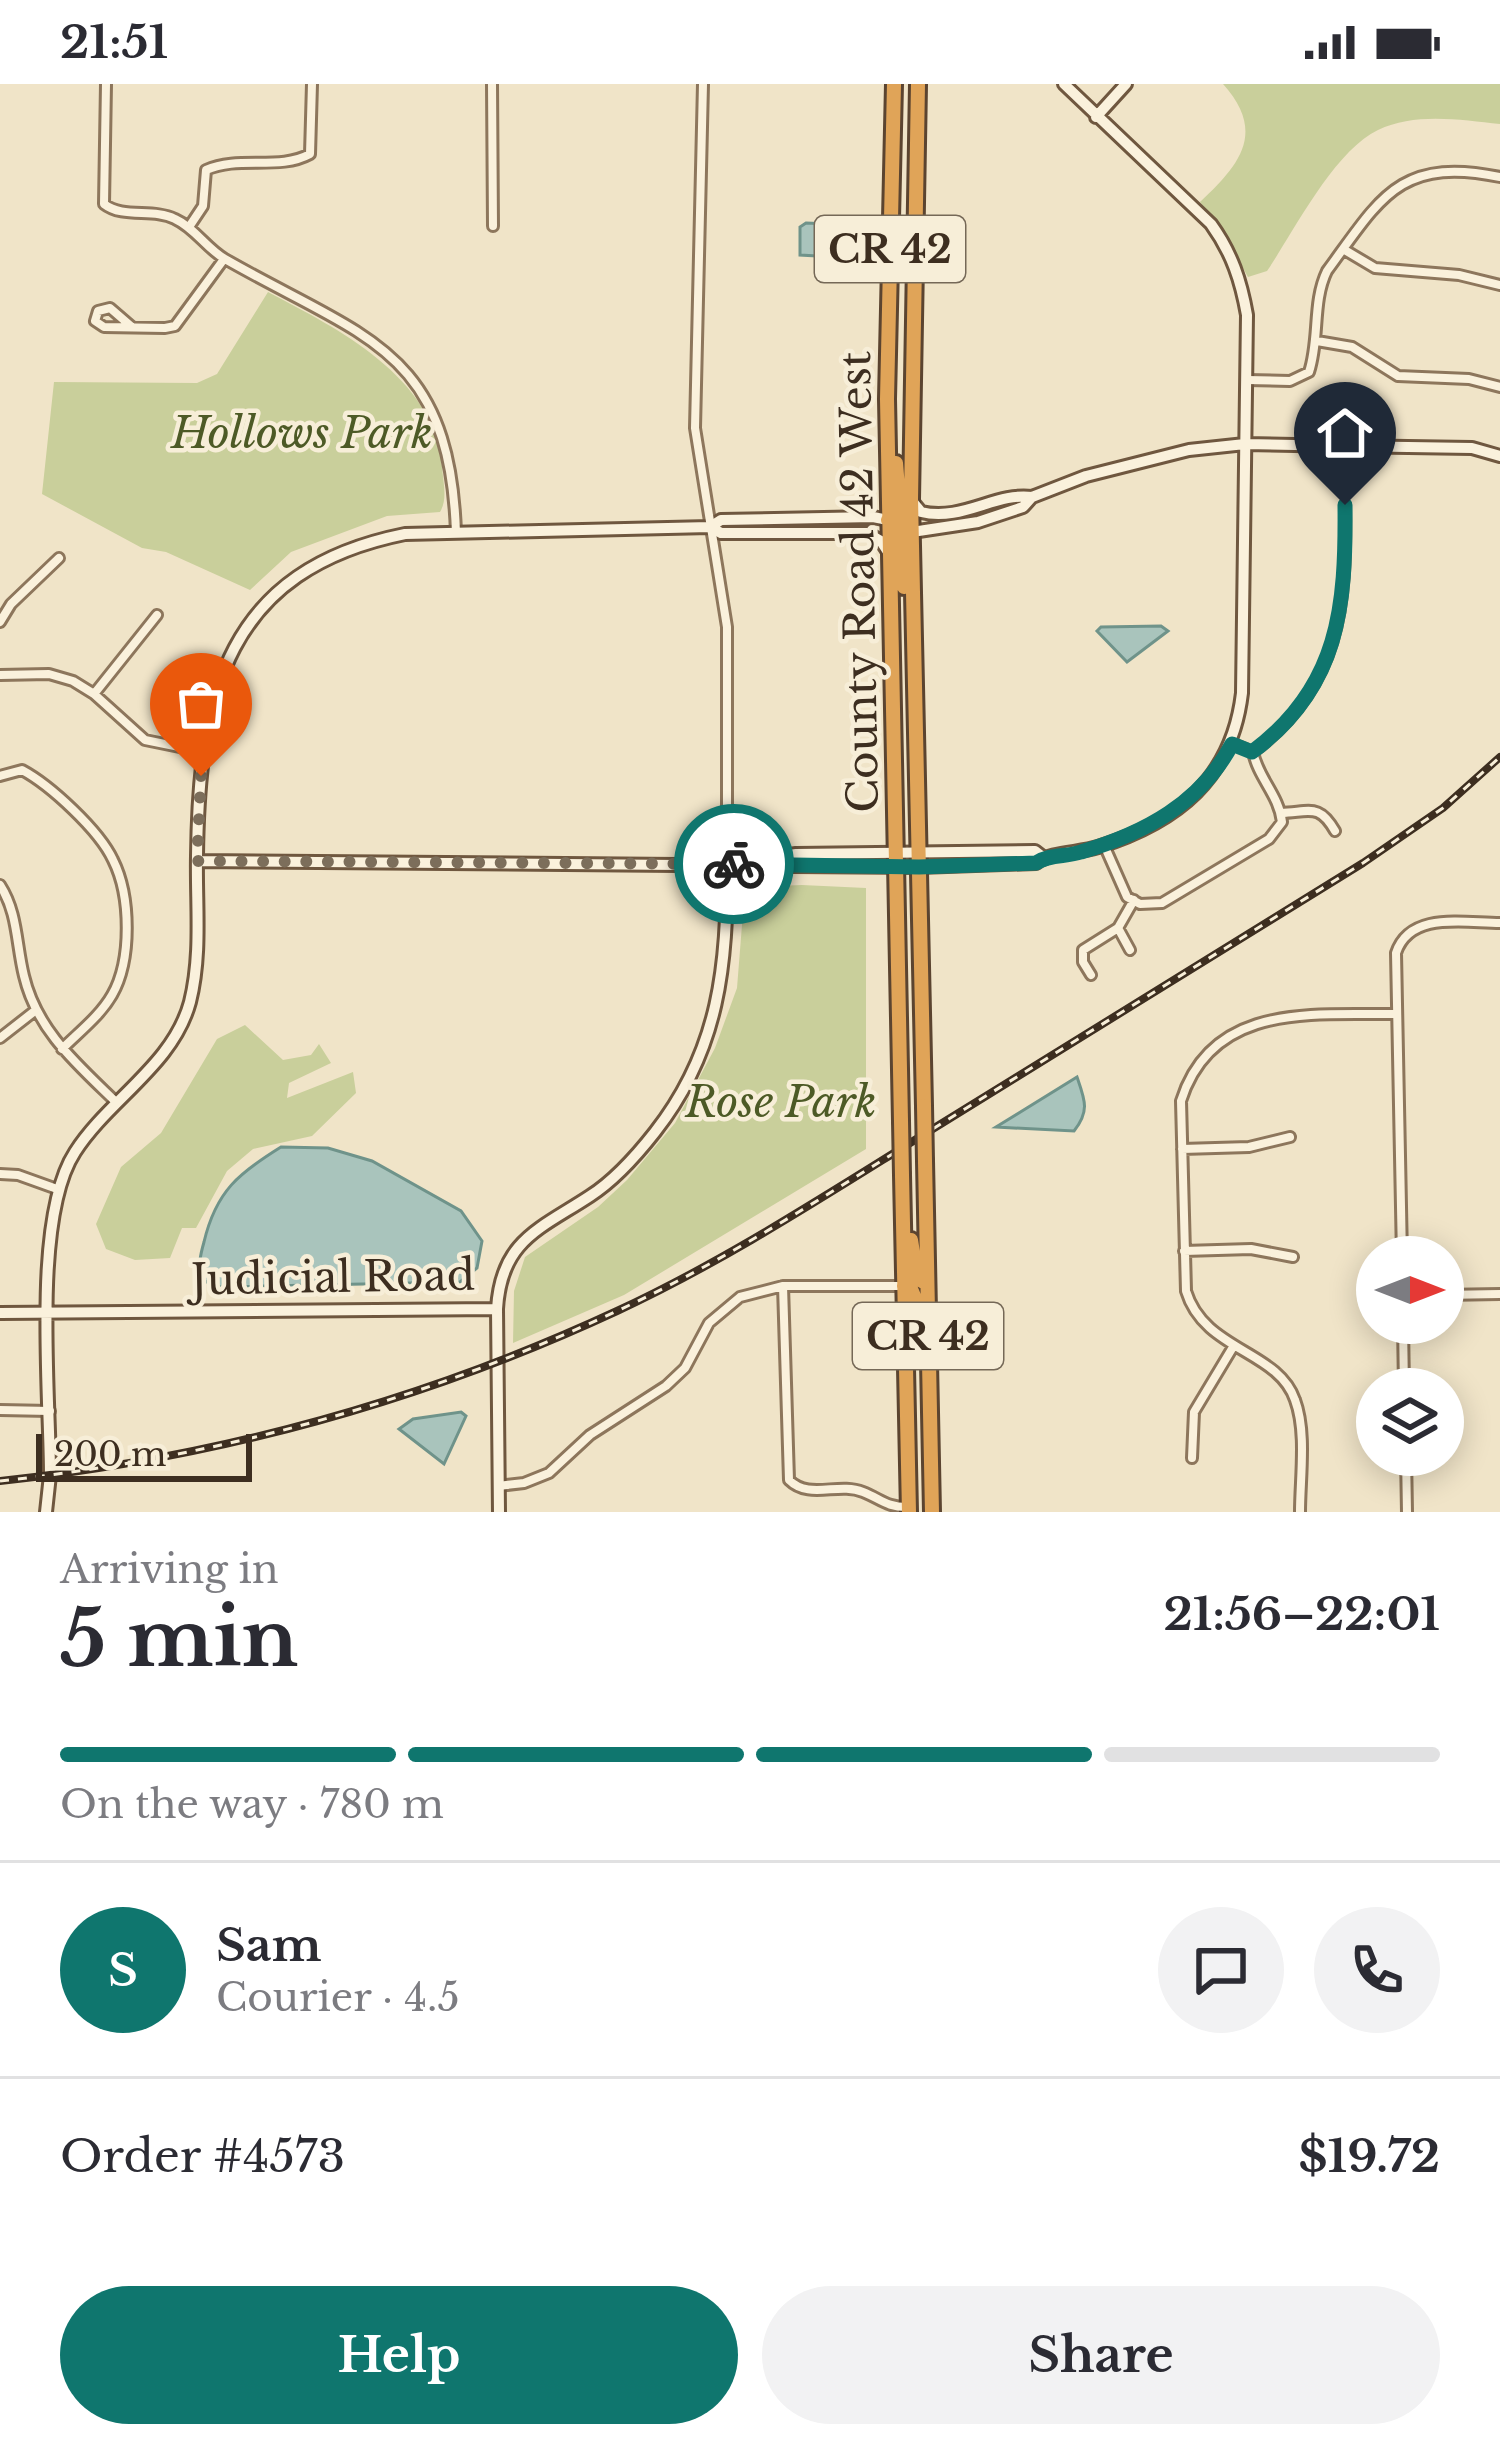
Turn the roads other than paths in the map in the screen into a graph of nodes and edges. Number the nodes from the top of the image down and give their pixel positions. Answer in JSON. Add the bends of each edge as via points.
{"nodes":[{"id":1,"x":106,"y":84,"type":"edge"},
{"id":2,"x":312,"y":84,"type":"edge"},
{"id":3,"x":492,"y":84,"type":"edge"},
{"id":4,"x":703,"y":84,"type":"edge"},
{"id":5,"x":894,"y":84,"type":"edge"},
{"id":6,"x":917,"y":84,"type":"edge"},
{"id":7,"x":1064,"y":84,"type":"edge"},
{"id":8,"x":1126,"y":84,"type":"edge"},
{"id":9,"x":1096,"y":117,"type":"junction"},
{"id":10,"x":1500,"y":177,"type":"edge"},
{"id":11,"x":493,"y":226,"type":"dead end"},
{"id":12,"x":189,"y":227,"type":"junction"},
{"id":13,"x":1343,"y":249,"type":"junction"},
{"id":14,"x":224,"y":259,"type":"junction"},
{"id":15,"x":1500,"y":285,"type":"edge"},
{"id":16,"x":133,"y":327,"type":"dead end"},
{"id":17,"x":1317,"y":341,"type":"junction"},
{"id":18,"x":1247,"y":380,"type":"junction"},
{"id":19,"x":1500,"y":387,"type":"edge"},
{"id":20,"x":887,"y":399,"type":"junction"},
{"id":21,"x":1245,"y":444,"type":"junction"},
{"id":22,"x":1500,"y":456,"type":"edge"},
{"id":23,"x":1032,"y":497,"type":"junction"},
{"id":24,"x":911,"y":500,"type":"junction"},
{"id":25,"x":1345,"y":505,"type":"dead end"},
{"id":26,"x":888,"y":520,"type":"junction"},
{"id":27,"x":710,"y":527,"type":"junction"},
{"id":28,"x":912,"y":532,"type":"junction"},
{"id":29,"x":457,"y":533,"type":"junction"},
{"id":30,"x":889,"y":553,"type":"junction"},
{"id":31,"x":58,"y":559,"type":"dead end"},
{"id":32,"x":157,"y":615,"type":"dead end"},
{"id":33,"x":0,"y":622,"type":"edge"},
{"id":34,"x":914,"y":633,"type":"junction"},
{"id":35,"x":0,"y":676,"type":"edge"},
{"id":36,"x":94,"y":694,"type":"junction"},
{"id":37,"x":1232,"y":744,"type":"junction"},
{"id":38,"x":204,"y":752,"type":"junction"},
{"id":39,"x":1252,"y":752,"type":"junction"},
{"id":40,"x":0,"y":776,"type":"edge"},
{"id":41,"x":1281,"y":813,"type":"junction"},
{"id":42,"x":1335,"y":831,"type":"dead end"},
{"id":43,"x":1104,"y":845,"type":"junction"},
{"id":44,"x":919,"y":860,"type":"junction"},
{"id":45,"x":197,"y":861,"type":"junction"},
{"id":46,"x":895,"y":861,"type":"junction"},
{"id":47,"x":727,"y":864,"type":"junction"},
{"id":48,"x":0,"y":885,"type":"edge"},
{"id":49,"x":1134,"y":900,"type":"junction"},
{"id":50,"x":1500,"y":923,"type":"edge"},
{"id":51,"x":1118,"y":928,"type":"junction"},
{"id":52,"x":1130,"y":950,"type":"dead end"},
{"id":53,"x":1091,"y":975,"type":"dead end"},
{"id":54,"x":36,"y":1010,"type":"junction"},
{"id":55,"x":1396,"y":1014,"type":"junction"},
{"id":56,"x":0,"y":1038,"type":"edge"},
{"id":57,"x":62,"y":1049,"type":"junction"},
{"id":58,"x":117,"y":1103,"type":"junction"},
{"id":59,"x":1290,"y":1137,"type":"dead end"},
{"id":60,"x":1182,"y":1149,"type":"junction"},
{"id":61,"x":0,"y":1174,"type":"edge"},
{"id":62,"x":902,"y":1175,"type":"junction"},
{"id":63,"x":57,"y":1189,"type":"junction"},
{"id":64,"x":1401,"y":1236,"type":"edge"},
{"id":65,"x":1184,"y":1251,"type":"junction"},
{"id":66,"x":1293,"y":1257,"type":"dead end"},
{"id":67,"x":927,"y":1284,"type":"junction"},
{"id":68,"x":783,"y":1286,"type":"junction"},
{"id":69,"x":904,"y":1286,"type":"junction"},
{"id":70,"x":1500,"y":1294,"type":"edge"},
{"id":71,"x":1464,"y":1295,"type":"edge"},
{"id":72,"x":496,"y":1309,"type":"junction"},
{"id":73,"x":0,"y":1312,"type":"edge"},
{"id":74,"x":49,"y":1312,"type":"junction"},
{"id":75,"x":1233,"y":1347,"type":"junction"},
{"id":76,"x":0,"y":1410,"type":"edge"},
{"id":77,"x":50,"y":1411,"type":"junction"},
{"id":78,"x":930,"y":1439,"type":"junction"},
{"id":79,"x":1192,"y":1458,"type":"dead end"},
{"id":80,"x":1406,"y":1476,"type":"edge"},
{"id":81,"x":498,"y":1486,"type":"junction"},
{"id":82,"x":909,"y":1510,"type":"edge"},
{"id":83,"x":46,"y":1512,"type":"edge"},
{"id":84,"x":499,"y":1512,"type":"edge"},
{"id":85,"x":932,"y":1512,"type":"edge"},
{"id":86,"x":1300,"y":1512,"type":"edge"},
{"id":87,"x":1407,"y":1512,"type":"edge"}],
"edges":[{"from":1,"to":12,"type":"street","via":[[104,205]]},
{"from":2,"to":12,"type":"street","via":[[310,154],[206,170],[202,206]]},
{"from":3,"to":11,"type":"street"},
{"from":4,"to":27,"type":"street","via":[[695,428]]},
{"from":5,"to":20,"type":"highway","name":"County Road 42 West","number":"CR 42"},
{"from":6,"to":24,"type":"highway","name":"County Road 42 West","number":"CR 42"},
{"from":7,"to":9,"type":"street"},
{"from":8,"to":9,"type":"street"},
{"from":9,"to":18,"type":"street","via":[[1225,243],[1244,298]]},
{"from":10,"to":13,"type":"street","via":[[1407,180]]},
{"from":12,"to":14,"type":"street"},
{"from":13,"to":15,"type":"street","via":[[1375,268]]},
{"from":13,"to":17,"type":"street","via":[[1320,286]]},
{"from":14,"to":16,"type":"street","via":[[175,326]]},
{"from":14,"to":29,"type":"street","via":[[352,325],[404,369],[446,442]]},
{"from":17,"to":18,"type":"street","via":[[1302,378]]},
{"from":17,"to":19,"type":"street","via":[[1352,347],[1398,376]]},
{"from":18,"to":21,"type":"street"},
{"from":20,"to":26,"type":"highway","name":"County Road 42 West","number":"CR 42"},
{"from":20,"to":28,"type":"highway","via":[[900,512]]},
{"from":21,"to":22,"type":"street","via":[[1472,448]]},
{"from":21,"to":23,"type":"street","via":[[1124,464]]},
{"from":21,"to":37,"type":"street","via":[[1241,693]]},
{"from":23,"to":24,"type":"street","via":[[941,514],[921,512]]},
{"from":23,"to":28,"type":"street","via":[[978,522]]},
{"from":24,"to":28,"type":"highway","name":"County Road 42 West","number":"CR 42"},
{"from":25,"to":39,"type":"street","via":[[1346,571],[1330,654],[1298,710]]},
{"from":26,"to":27,"type":"street","via":[[721,520]]},
{"from":26,"to":30,"type":"highway","name":"County Road 42 West","number":"CR 42"},
{"from":26,"to":34,"type":"highway","via":[[901,539]]},
{"from":27,"to":29,"type":"street"},
{"from":27,"to":30,"type":"street","via":[[867,533]]},
{"from":27,"to":47,"type":"street","via":[[727,626]]},
{"from":28,"to":34,"type":"highway","name":"County Road 42 West","number":"CR 42"},
{"from":29,"to":38,"type":"street","via":[[363,542],[282,587],[226,662]]},
{"from":30,"to":46,"type":"highway","name":"County Road 42 West","number":"CR 42"},
{"from":31,"to":33,"type":"street"},
{"from":32,"to":36,"type":"street"},
{"from":34,"to":44,"type":"highway","name":"County Road 42 West","number":"CR 42"},
{"from":35,"to":36,"type":"street","via":[[49,674]]},
{"from":36,"to":38,"type":"street","via":[[145,740]]},
{"from":37,"to":39,"type":"street"},
{"from":37,"to":43,"type":"street","via":[[1192,798]]},
{"from":38,"to":45,"type":"street"},
{"from":39,"to":41,"type":"street"},
{"from":40,"to":57,"type":"street","via":[[22,770],[43,782],[103,844],[121,883],[123,968],[98,1015]]},
{"from":41,"to":42,"type":"street","via":[[1316,809]]},
{"from":41,"to":49,"type":"street","via":[[1269,839],[1162,904]]},
{"from":43,"to":44,"type":"street","via":[[1036,863]]},
{"from":43,"to":49,"type":"street"},
{"from":44,"to":46,"type":"street"},
{"from":44,"to":67,"type":"highway","name":"County Road 42 West","number":"CR 42","bridge":true},
{"from":45,"to":47,"type":"street"},
{"from":45,"to":58,"type":"street","via":[[190,1004],[166,1050]]},
{"from":46,"to":47,"type":"street"},
{"from":46,"to":62,"type":"highway","name":"County Road 42 West","number":"CR 42","bridge":true},
{"from":47,"to":72,"type":"street","name":"Judicial Road","via":[[720,994],[682,1094],[622,1169],[520,1242]]},
{"from":48,"to":54,"type":"street"},
{"from":49,"to":51,"type":"street"},
{"from":50,"to":55,"type":"street","via":[[1427,923],[1408,931],[1396,952]]},
{"from":51,"to":52,"type":"street"},
{"from":51,"to":53,"type":"street","via":[[1083,950]]},
{"from":54,"to":56,"type":"street"},
{"from":54,"to":57,"type":"street"},
{"from":55,"to":60,"type":"street","via":[[1285,1015],[1247,1028],[1189,1076]]},
{"from":55,"to":64,"type":"street"},
{"from":57,"to":58,"type":"street"},
{"from":58,"to":63,"type":"street","via":[[78,1146]]},
{"from":59,"to":60,"type":"street"},
{"from":60,"to":65,"type":"street"},
{"from":61,"to":63,"type":"street"},
{"from":62,"to":67,"type":"highway","via":[[915,1270]]},
{"from":62,"to":69,"type":"highway","name":"County Road 42 West","number":"CR 42"},
{"from":63,"to":74,"type":"street"},
{"from":65,"to":66,"type":"street"},
{"from":65,"to":75,"type":"street","via":[[1192,1311]]},
{"from":67,"to":78,"type":"highway","name":"County Road 42 West","number":"CR 42"},
{"from":68,"to":69,"type":"street"},
{"from":68,"to":81,"type":"street","via":[[730,1304],[677,1377],[590,1435],[556,1469]]},
{"from":68,"to":82,"type":"street","via":[[788,1480],[801,1489],[860,1491]]},
{"from":69,"to":78,"type":"highway","via":[[916,1300]]},
{"from":69,"to":82,"type":"highway","name":"County Road 42 West","number":"CR 42"},
{"from":70,"to":71,"type":"street"},
{"from":72,"to":74,"type":"street","name":"Judicial Road"},
{"from":72,"to":81,"type":"street"},
{"from":73,"to":74,"type":"street","name":"Judicial Road"},
{"from":74,"to":77,"type":"street"},
{"from":75,"to":79,"type":"street","via":[[1194,1412]]},
{"from":75,"to":86,"type":"street","via":[[1279,1376],[1297,1402]]},
{"from":76,"to":77,"type":"street"},
{"from":77,"to":83,"type":"street"},
{"from":78,"to":85,"type":"highway","name":"County Road 42 West","number":"CR 42"},
{"from":80,"to":87,"type":"street"},
{"from":81,"to":84,"type":"street"}]}
